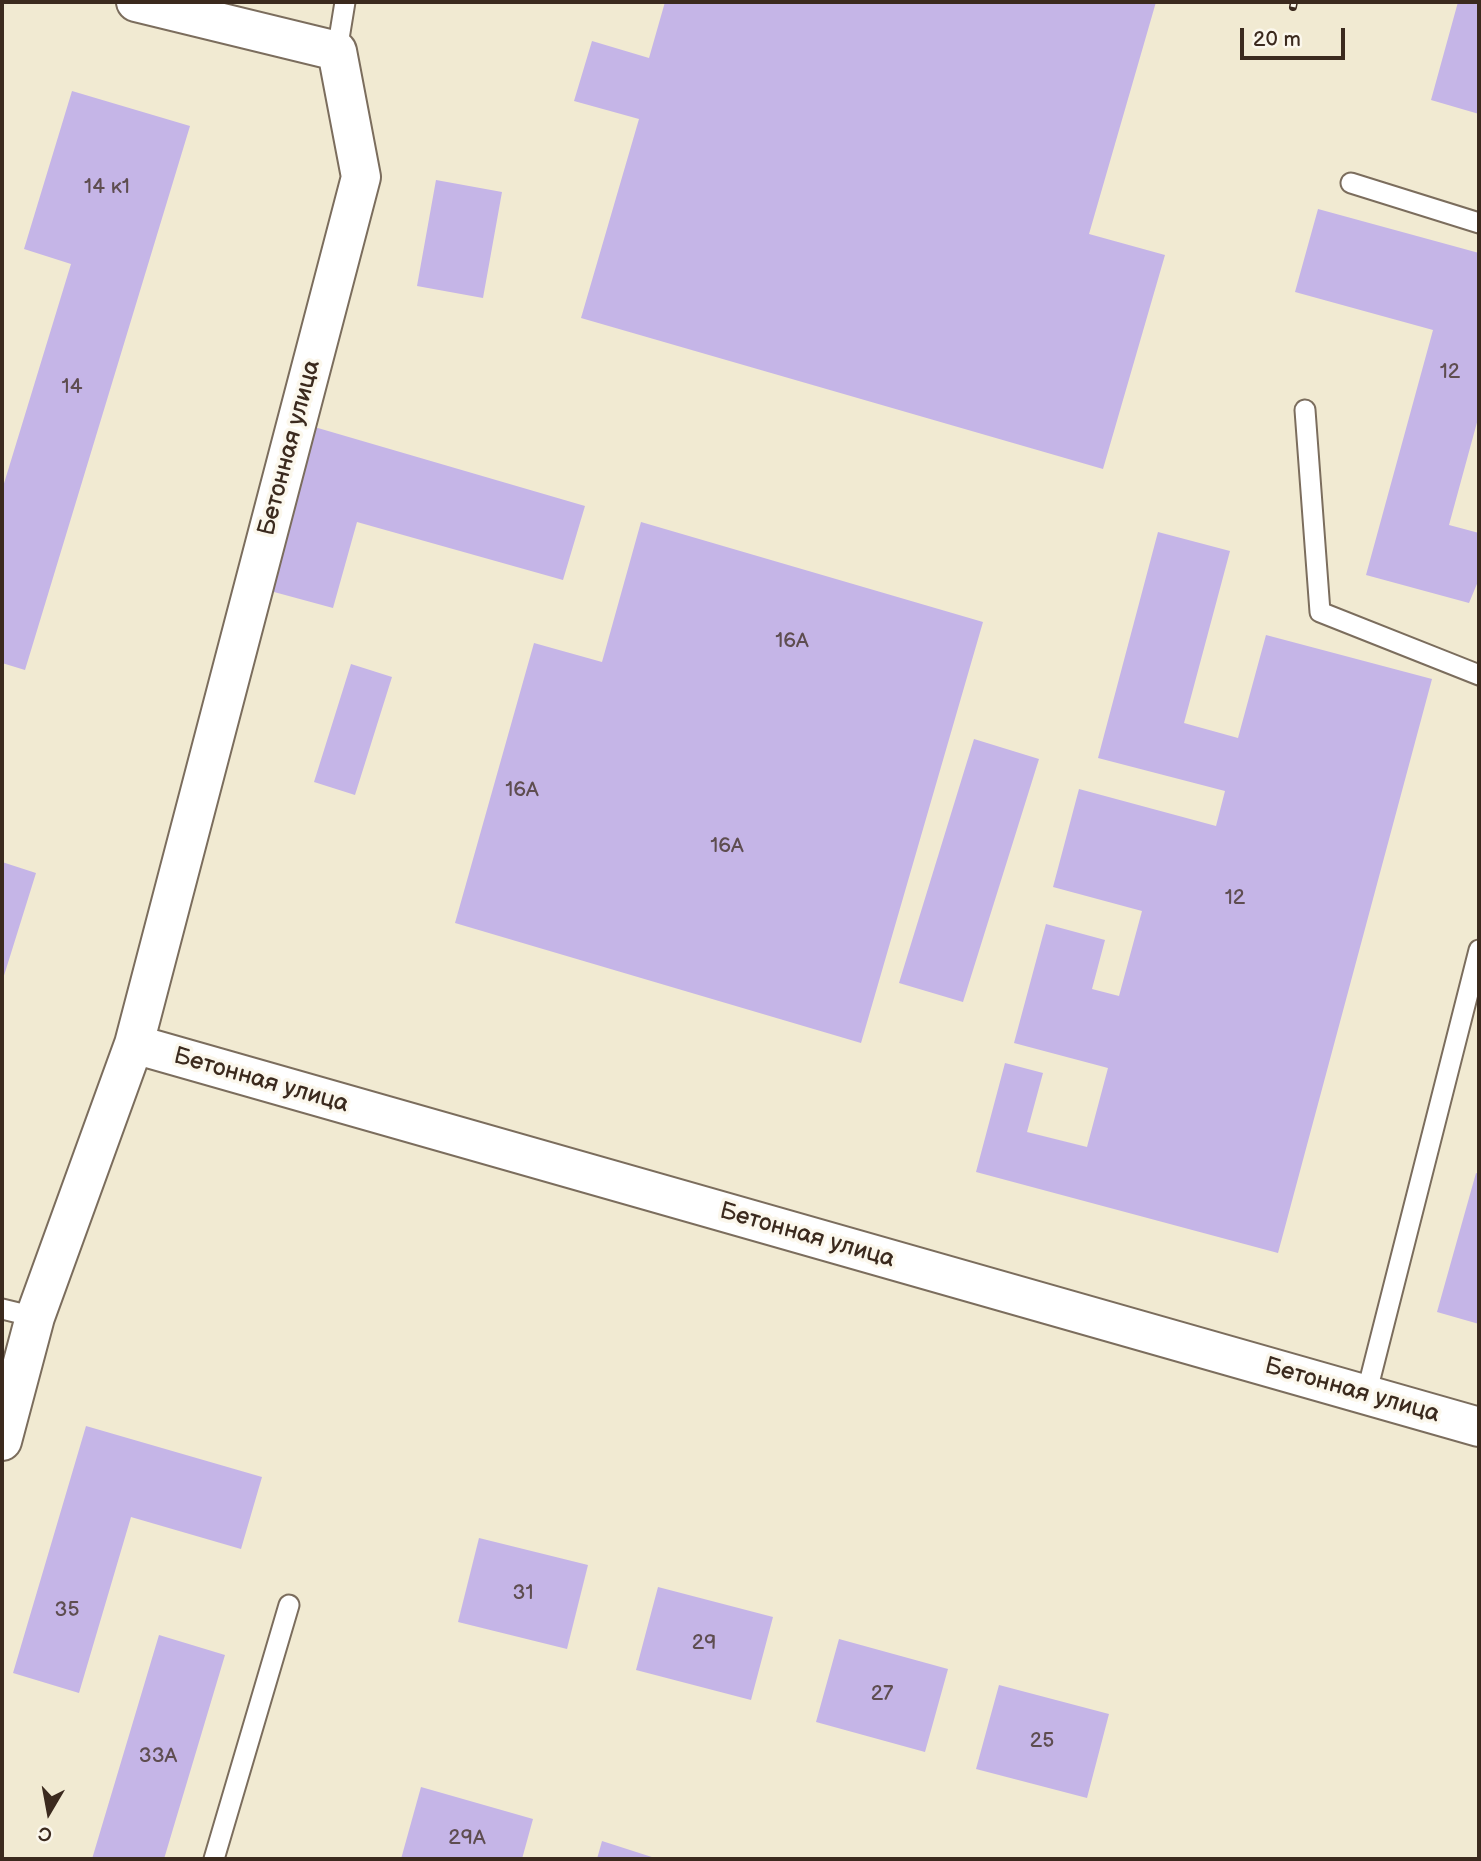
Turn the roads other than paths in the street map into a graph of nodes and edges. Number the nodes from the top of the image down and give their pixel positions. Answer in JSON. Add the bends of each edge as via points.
{"nodes":[{"id":1,"x":136,"y":2,"type":"edge"},
{"id":2,"x":345,"y":2,"type":"edge"},
{"id":3,"x":337,"y":51,"type":"junction"},
{"id":4,"x":1351,"y":183,"type":"dead end"},
{"id":5,"x":1479,"y":223,"type":"edge"},
{"id":6,"x":1305,"y":411,"type":"dead end"},
{"id":7,"x":1479,"y":675,"type":"edge"},
{"id":8,"x":1479,"y":950,"type":"edge"},
{"id":9,"x":134,"y":1044,"type":"junction"},
{"id":10,"x":18,"y":1313,"type":"edge"},
{"id":11,"x":1366,"y":1395,"type":"junction"},
{"id":12,"x":1479,"y":1427,"type":"edge"},
{"id":13,"x":2,"y":1441,"type":"edge"},
{"id":14,"x":289,"y":1605,"type":"dead end"},
{"id":15,"x":214,"y":1859,"type":"edge"}],
"edges":[{"from":1,"to":3,"type":"street"},
{"from":2,"to":3,"type":"lane"},
{"from":3,"to":9,"type":"street","name":"Бетонная улица","via":[[361,177]]},
{"from":4,"to":5,"type":"lane"},
{"from":6,"to":7,"type":"lane","via":[[1320,612]]},
{"from":8,"to":11,"type":"lane"},
{"from":9,"to":10,"type":"street","name":"Бетонная улица"},
{"from":9,"to":11,"type":"street","name":"Бетонная улица"},
{"from":10,"to":13,"type":"street","name":"Бетонная улица"},
{"from":11,"to":12,"type":"street","name":"Бетонная улица"},
{"from":14,"to":15,"type":"lane"}]}
